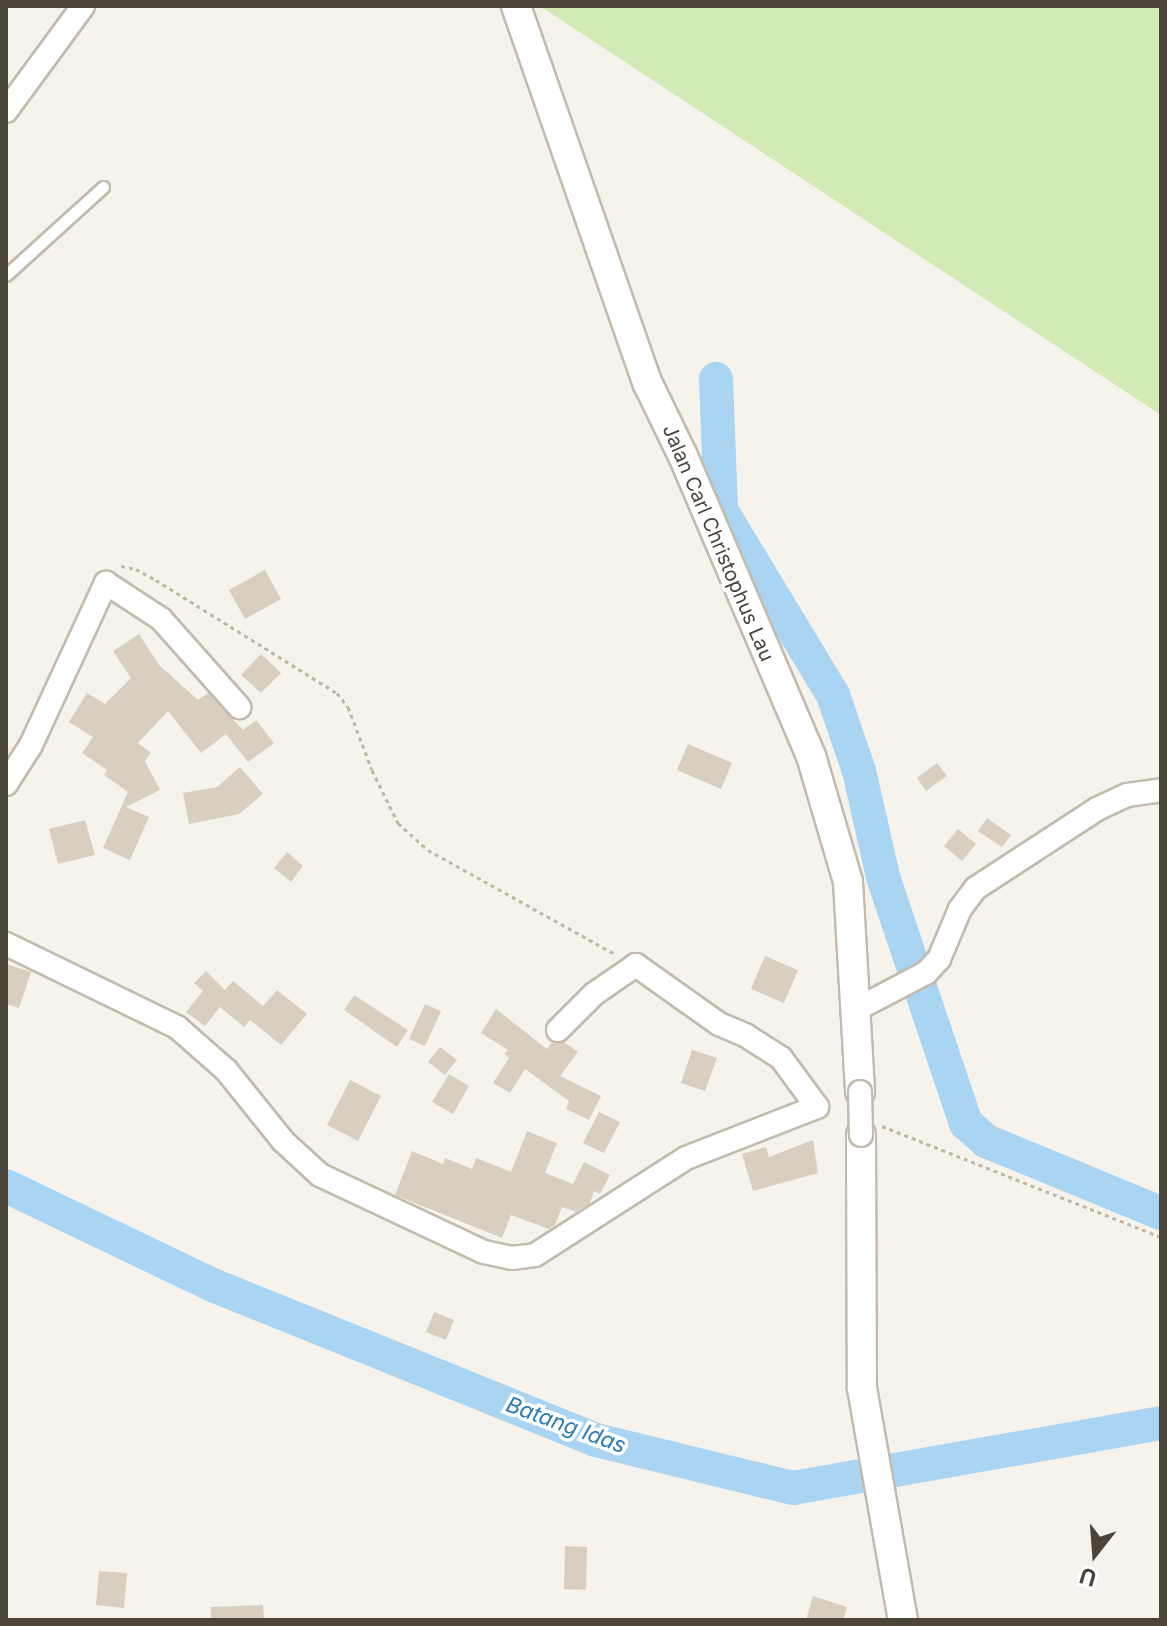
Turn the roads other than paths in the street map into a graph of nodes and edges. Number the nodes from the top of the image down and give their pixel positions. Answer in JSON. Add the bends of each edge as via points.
{"nodes":[{"id":1,"x":83,"y":6,"type":"edge"},
{"id":2,"x":516,"y":6,"type":"edge"},
{"id":3,"x":6,"y":111,"type":"edge"},
{"id":4,"x":103,"y":187,"type":"dead end"},
{"id":5,"x":6,"y":275,"type":"edge"},
{"id":6,"x":239,"y":707,"type":"dead end"},
{"id":7,"x":6,"y":784,"type":"edge"},
{"id":8,"x":1161,"y":790,"type":"edge"},
{"id":9,"x":6,"y":944,"type":"edge"},
{"id":10,"x":857,"y":1009,"type":"junction"},
{"id":11,"x":558,"y":1030,"type":"dead end"},
{"id":12,"x":860,"y":1092,"type":"joint"},
{"id":13,"x":866,"y":1129,"type":"joint"},
{"id":14,"x":903,"y":1620,"type":"edge"}],
"edges":[{"from":1,"to":3,"type":"street"},
{"from":2,"to":10,"type":"street","name":"Jalan Carl Christophus Lau","via":[[648,384],[811,756],[848,882]]},
{"from":4,"to":5,"type":"lane"},
{"from":6,"to":7,"type":"street","via":[[161,619],[106,583],[31,745]]},
{"from":8,"to":10,"type":"street","via":[[1127,795],[1097,809],[976,888],[960,909],[939,959],[919,977]]},
{"from":9,"to":11,"type":"street","via":[[177,1027],[226,1070],[283,1141],[320,1175],[484,1252],[512,1258],[554,1246],[686,1158],[817,1107],[781,1058],[719,1024],[636,965],[594,994]]},
{"from":10,"to":12,"type":"street","name":"Jalan Carl Christophus Lau"},
{"from":12,"to":13,"type":"street","bridge":true},
{"from":13,"to":14,"type":"street","via":[[862,1388]]}]}
